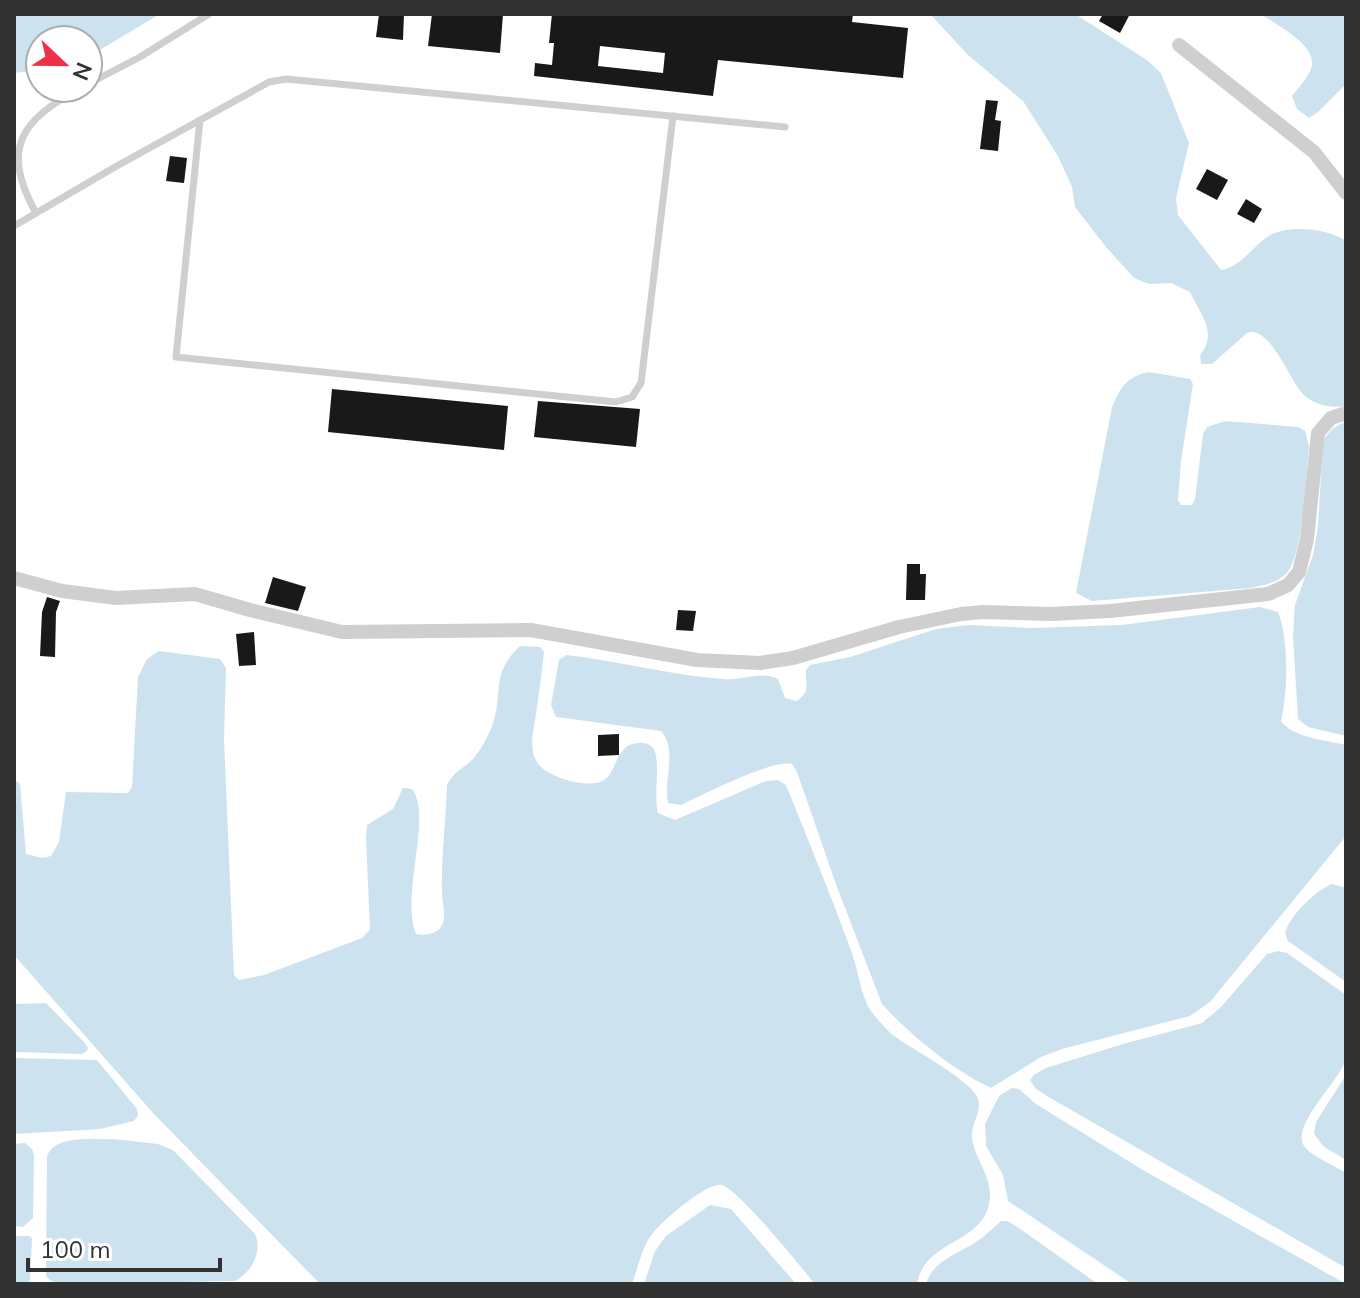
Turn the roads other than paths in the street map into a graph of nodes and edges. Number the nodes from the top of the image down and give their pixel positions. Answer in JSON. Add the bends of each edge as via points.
{"nodes":[{"id":1,"x":209,"y":14,"type":"edge"},
{"id":2,"x":1179,"y":45,"type":"dead end"},
{"id":3,"x":104,"y":76,"type":"edge"},
{"id":4,"x":52,"y":104,"type":"edge"},
{"id":5,"x":673,"y":116,"type":"junction"},
{"id":6,"x":200,"y":120,"type":"junction"},
{"id":7,"x":785,"y":127,"type":"dead end"},
{"id":8,"x":1346,"y":193,"type":"edge"},
{"id":9,"x":36,"y":213,"type":"junction"},
{"id":10,"x":14,"y":226,"type":"edge"},
{"id":11,"x":1346,"y":413,"type":"edge"},
{"id":12,"x":14,"y":578,"type":"edge"}],
"edges":[{"from":1,"to":3,"type":"lane"},
{"from":2,"to":8,"type":"street","via":[[1314,152]]},
{"from":4,"to":9,"type":"lane","via":[[33,119],[16,153],[22,191]]},
{"from":5,"to":6,"type":"lane","via":[[286,79],[269,82]]},
{"from":5,"to":6,"type":"lane","via":[[641,383],[632,397],[616,402],[176,357]]},
{"from":5,"to":7,"type":"lane"},
{"from":6,"to":9,"type":"lane"},
{"from":9,"to":10,"type":"lane"},
{"from":11,"to":12,"type":"street","via":[[1331,418],[1318,433],[1302,562],[1295,579],[1279,590],[1110,611],[961,614],[760,663],[697,660],[531,630],[342,632],[195,594],[116,598]]}]}
